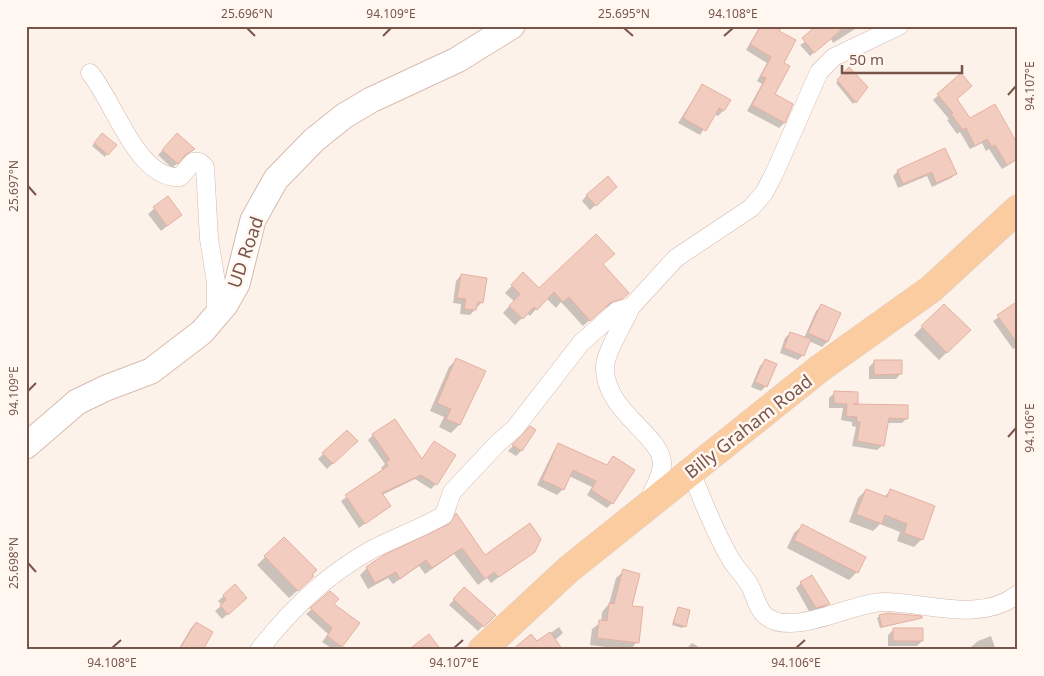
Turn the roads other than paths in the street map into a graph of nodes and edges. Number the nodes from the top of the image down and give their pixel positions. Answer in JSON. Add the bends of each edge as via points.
{"nodes":[{"id":1,"x":512,"y":26,"type":"edge"},
{"id":2,"x":899,"y":26,"type":"edge"},
{"id":3,"x":90,"y":73,"type":"dead end"},
{"id":4,"x":1018,"y":208,"type":"edge"},
{"id":5,"x":631,"y":307,"type":"junction"},
{"id":6,"x":216,"y":316,"type":"junction"},
{"id":7,"x":26,"y":446,"type":"edge"},
{"id":8,"x":691,"y":472,"type":"junction"},
{"id":9,"x":644,"y":509,"type":"junction"},
{"id":10,"x":1018,"y":594,"type":"edge"},
{"id":11,"x":259,"y":650,"type":"edge"},
{"id":12,"x":482,"y":650,"type":"edge"}],
"edges":[{"from":1,"to":6,"type":"main road","name":"UD Road","via":[[457,60],[344,116],[297,156],[276,179],[253,220],[237,284]]},
{"from":2,"to":5,"type":"street","via":[[834,57],[819,72],[764,193],[751,208],[676,258]]},
{"from":3,"to":6,"type":"street","via":[[139,154],[158,173],[180,177],[194,162],[205,167],[209,239],[216,282]]},
{"from":4,"to":8,"type":"main road","name":"Billy Graham Road","via":[[931,289],[819,369]]},
{"from":5,"to":9,"type":"street","via":[[605,366],[608,388],[630,420],[649,437],[662,464]]},
{"from":5,"to":11,"type":"street","via":[[617,311],[581,343],[515,428],[452,492],[444,516],[342,568],[305,598]]},
{"from":6,"to":7,"type":"main road","name":"UD Road","via":[[202,332],[151,371],[77,402]]},
{"from":8,"to":9,"type":"main road","name":"Billy Graham Road"},
{"from":8,"to":10,"type":"street","via":[[731,561],[746,580],[760,609],[773,620],[806,622],[842,610],[883,602],[958,610],[991,606]]},
{"from":9,"to":12,"type":"main road","name":"Billy Graham Road","via":[[569,569]]}]}
